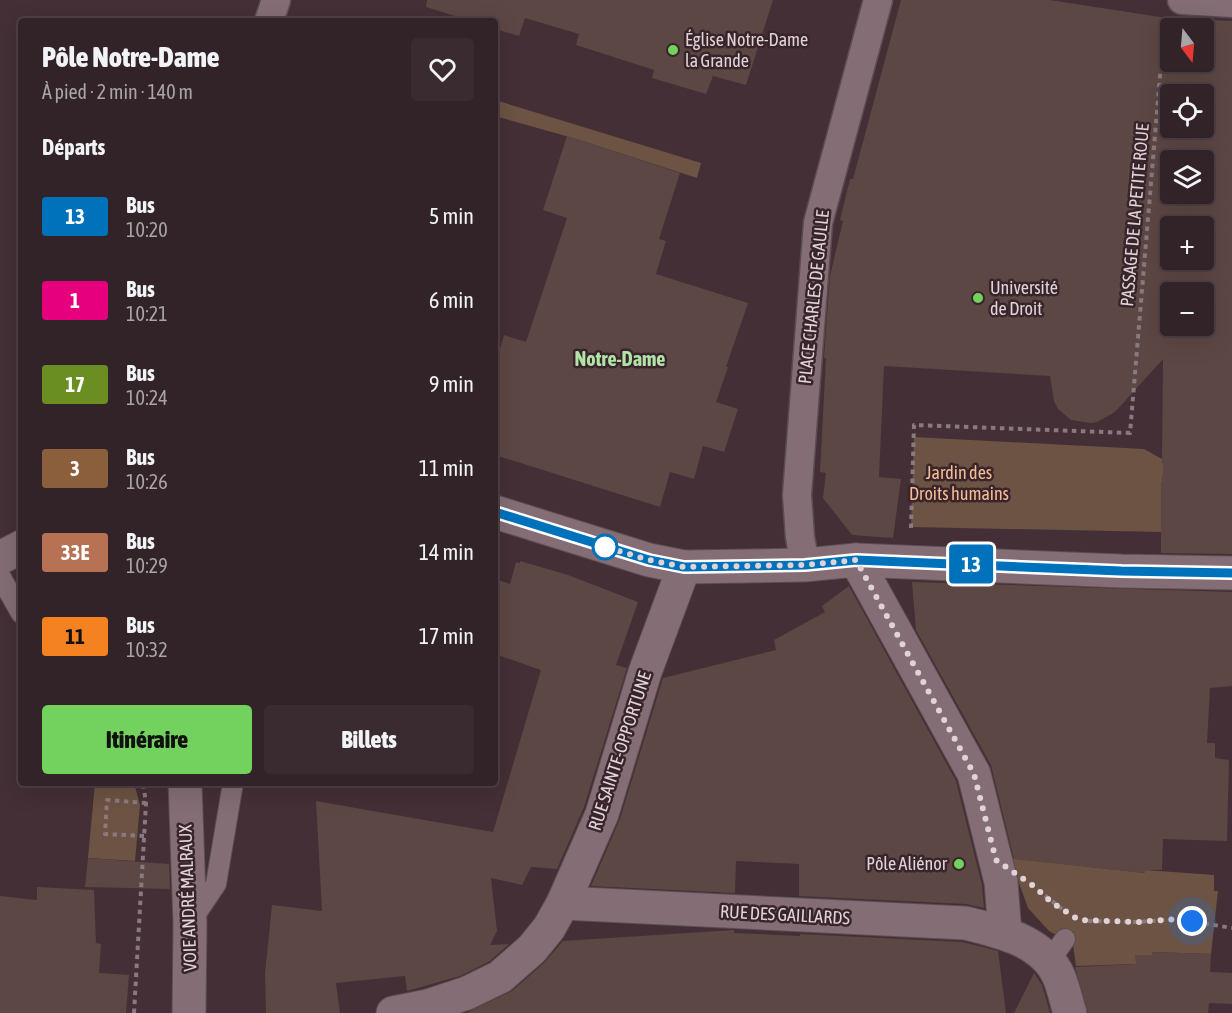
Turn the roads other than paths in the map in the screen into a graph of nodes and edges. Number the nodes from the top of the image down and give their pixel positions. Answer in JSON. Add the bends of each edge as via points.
{"nodes":[{"id":1,"x":276,"y":0,"type":"edge"},
{"id":2,"x":878,"y":0,"type":"edge"},
{"id":3,"x":1232,"y":3,"type":"edge"},
{"id":4,"x":1173,"y":9,"type":"edge"},
{"id":5,"x":270,"y":18,"type":"edge"},
{"id":6,"x":498,"y":513,"type":"edge"},
{"id":7,"x":18,"y":549,"type":"edge"},
{"id":8,"x":0,"y":558,"type":"edge"},
{"id":9,"x":856,"y":560,"type":"junction"},
{"id":10,"x":805,"y":565,"type":"junction"},
{"id":11,"x":684,"y":567,"type":"junction"},
{"id":12,"x":1232,"y":573,"type":"edge"},
{"id":13,"x":0,"y":576,"type":"edge"},
{"id":14,"x":18,"y":608,"type":"edge"},
{"id":15,"x":232,"y":786,"type":"edge"},
{"id":16,"x":190,"y":787,"type":"edge"},
{"id":17,"x":563,"y":903,"type":"junction"},
{"id":18,"x":190,"y":924,"type":"junction"},
{"id":19,"x":1005,"y":933,"type":"junction"},
{"id":20,"x":189,"y":1013,"type":"edge"},
{"id":21,"x":393,"y":1013,"type":"edge"},
{"id":22,"x":1070,"y":1013,"type":"edge"}],
"edges":[{"from":1,"to":5,"type":"street"},
{"from":2,"to":10,"type":"street","name":"PLACE CHARLES DE GAULLE","via":[[818,223],[797,495]]},
{"from":3,"to":4,"type":"street"},
{"from":6,"to":11,"type":"street","via":[[649,560]]},
{"from":7,"to":8,"type":"street"},
{"from":9,"to":10,"type":"street"},
{"from":9,"to":12,"type":"street"},
{"from":9,"to":19,"type":"street","via":[[974,774],[1001,882]]},
{"from":10,"to":11,"type":"street"},
{"from":11,"to":17,"type":"street","name":"RUE SAINTE-OPPORTUNE","via":[[645,672],[602,814]]},
{"from":13,"to":14,"type":"lane"},
{"from":15,"to":18,"type":"lane","via":[[216,884]]},
{"from":16,"to":18,"type":"street","name":"VOIE ANDRÉ MALRAUX"},
{"from":17,"to":19,"type":"street","name":"RUE DES GAILLARDS","via":[[965,923]]},
{"from":17,"to":21,"type":"street","name":"RUE SAINTE-OPPORTUNE","via":[[532,949],[500,977],[467,993]]},
{"from":18,"to":20,"type":"street","name":"VOIE ANDRÉ MALRAUX"},
{"from":19,"to":22,"type":"street","name":"RUE DES GAILLARDS","via":[[1036,950],[1057,950],[1058,976]]}]}
